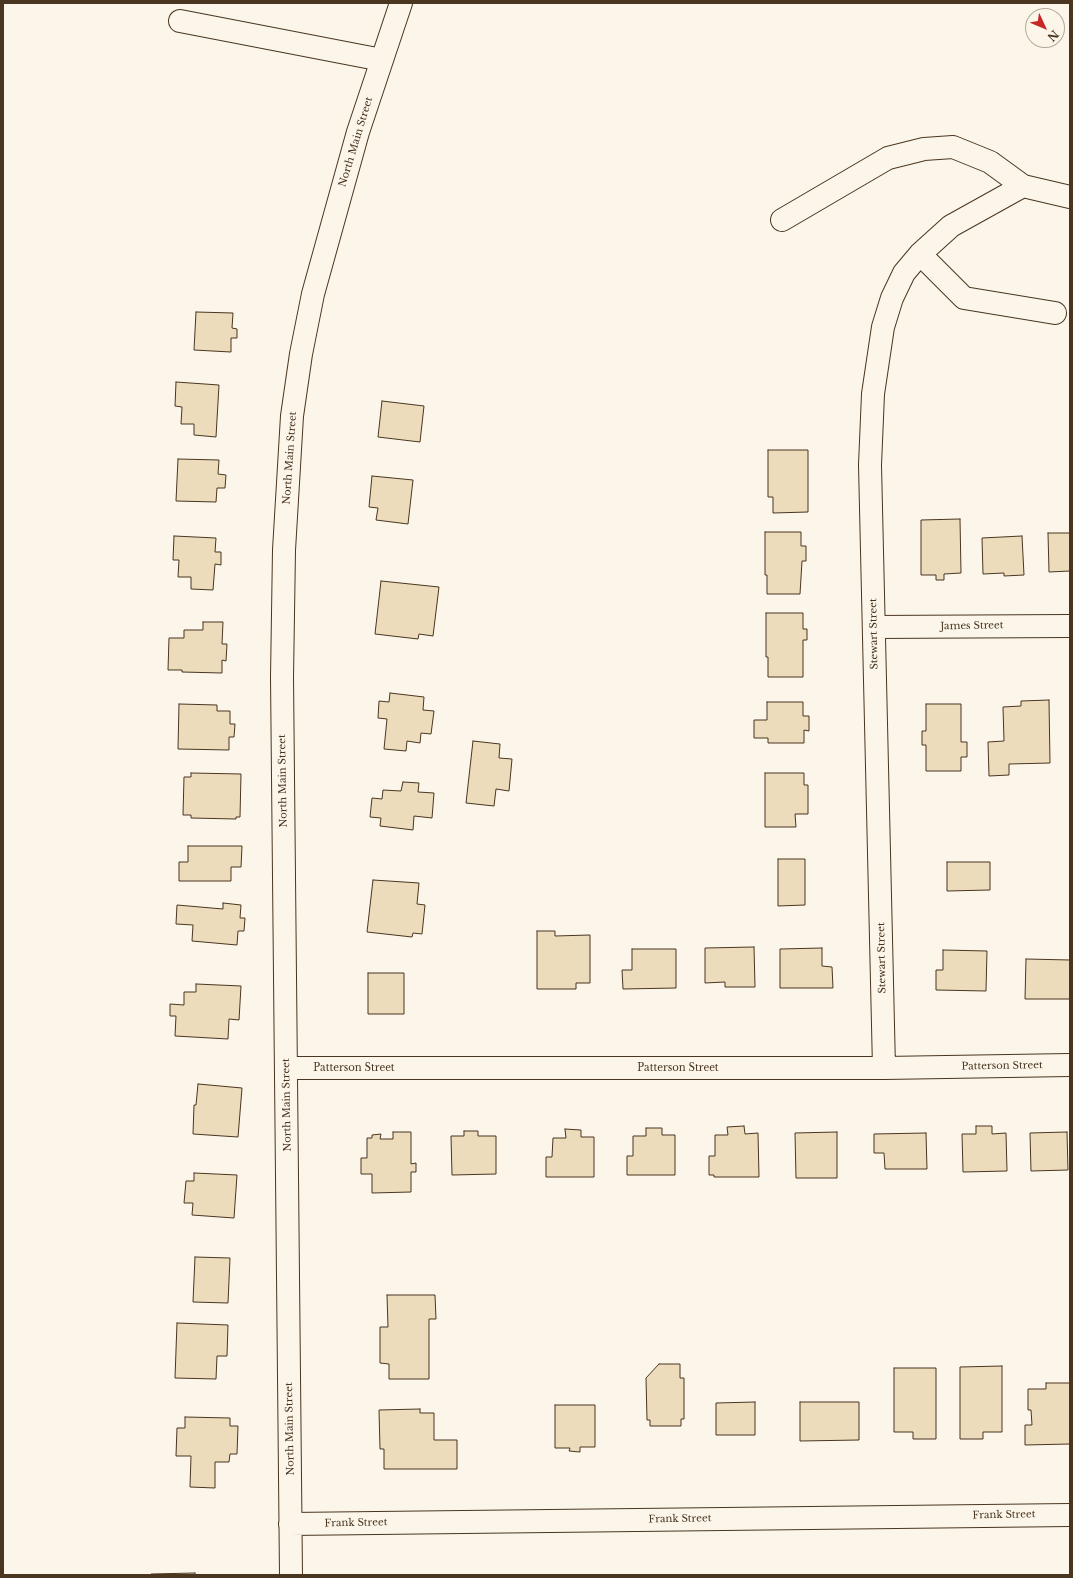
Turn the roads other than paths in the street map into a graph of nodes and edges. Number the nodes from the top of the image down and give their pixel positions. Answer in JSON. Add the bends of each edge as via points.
{"nodes":[{"id":1,"x":402,"y":3,"type":"edge"},
{"id":2,"x":180,"y":21,"type":"dead end"},
{"id":3,"x":382,"y":60,"type":"junction"},
{"id":4,"x":1023,"y":186,"type":"junction"},
{"id":5,"x":1070,"y":197,"type":"edge"},
{"id":6,"x":782,"y":220,"type":"dead end"},
{"id":7,"x":920,"y":254,"type":"junction"},
{"id":8,"x":1055,"y":313,"type":"dead end"},
{"id":9,"x":1070,"y":626,"type":"edge"},
{"id":10,"x":874,"y":627,"type":"junction"},
{"id":11,"x":1070,"y":1065,"type":"edge"},
{"id":12,"x":286,"y":1068,"type":"junction"},
{"id":13,"x":884,"y":1068,"type":"junction"},
{"id":14,"x":1070,"y":1515,"type":"edge"},
{"id":15,"x":290,"y":1524,"type":"junction"},
{"id":16,"x":291,"y":1575,"type":"edge"}],
"edges":[{"from":1,"to":3,"type":"street","name":"North Main Street"},
{"from":2,"to":3,"type":"street"},
{"from":3,"to":12,"type":"street","name":"North Main Street","via":[[358,132],[312,294],[292,416],[284,550],[282,677]]},
{"from":4,"to":5,"type":"street"},
{"from":4,"to":6,"type":"street","via":[[990,162],[953,147],[924,149],[888,158]]},
{"from":4,"to":7,"type":"street","name":"Stewart Street","via":[[951,226]]},
{"from":7,"to":8,"type":"street","via":[[964,298]]},
{"from":7,"to":10,"type":"street","name":"Stewart Street","via":[[904,273],[892,298],[883,326],[873,394],[870,465]]},
{"from":9,"to":10,"type":"street","name":"James Street"},
{"from":10,"to":13,"type":"street","name":"Stewart Street"},
{"from":11,"to":13,"type":"street","name":"Patterson Street"},
{"from":12,"to":13,"type":"street","name":"Patterson Street"},
{"from":12,"to":15,"type":"street","name":"North Main Street"},
{"from":14,"to":15,"type":"street","name":"Frank Street"},
{"from":15,"to":16,"type":"street","name":"North Main Street"}]}
